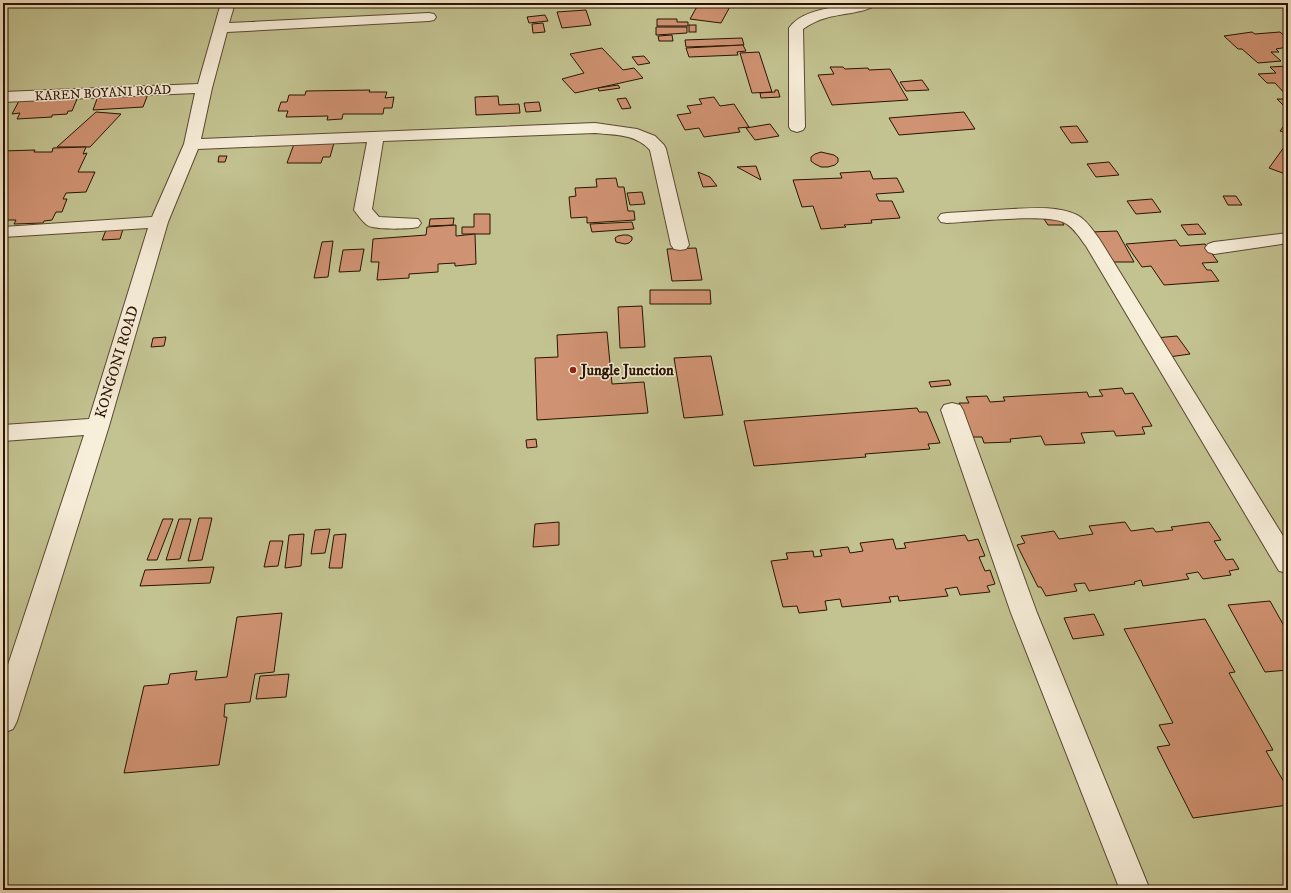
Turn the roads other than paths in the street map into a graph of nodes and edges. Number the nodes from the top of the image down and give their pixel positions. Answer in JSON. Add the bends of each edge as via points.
{"nodes":[{"id":1,"x":228,"y":3,"type":"edge"},
{"id":2,"x":871,"y":3,"type":"edge"},
{"id":3,"x":429,"y":17,"type":"dead end"},
{"id":4,"x":221,"y":28,"type":"junction"},
{"id":5,"x":204,"y":88,"type":"junction"},
{"id":6,"x":3,"y":97,"type":"edge"},
{"id":7,"x":797,"y":127,"type":"dead end"},
{"id":8,"x":376,"y":137,"type":"junction"},
{"id":9,"x":192,"y":144,"type":"junction"},
{"id":10,"x":947,"y":218,"type":"dead end"},
{"id":11,"x":159,"y":222,"type":"junction"},
{"id":12,"x":412,"y":223,"type":"dead end"},
{"id":13,"x":3,"y":232,"type":"edge"},
{"id":14,"x":1288,"y":238,"type":"edge"},
{"id":15,"x":680,"y":245,"type":"dead end"},
{"id":16,"x":1214,"y":248,"type":"dead end"},
{"id":17,"x":952,"y":410,"type":"dead end"},
{"id":18,"x":98,"y":426,"type":"junction"},
{"id":19,"x":3,"y":433,"type":"edge"},
{"id":20,"x":1288,"y":564,"type":"edge"},
{"id":21,"x":3,"y":721,"type":"edge"},
{"id":22,"x":1135,"y":890,"type":"edge"}],
"edges":[{"from":1,"to":4,"type":"street","name":"KONGONI ROAD"},
{"from":2,"to":7,"type":"street","via":[[811,18],[796,28]]},
{"from":3,"to":4,"type":"street"},
{"from":4,"to":5,"type":"street","name":"KONGONI ROAD"},
{"from":5,"to":6,"type":"street","name":"KAREN BOYANI ROAD"},
{"from":5,"to":9,"type":"street","name":"KONGONI ROAD"},
{"from":8,"to":9,"type":"street"},
{"from":8,"to":12,"type":"street","via":[[363,210],[374,222]]},
{"from":8,"to":15,"type":"street","via":[[595,128],[631,132],[649,139],[658,149]]},
{"from":9,"to":11,"type":"street","name":"KONGONI ROAD"},
{"from":10,"to":20,"type":"street","via":[[1044,213],[1069,218],[1077,224],[1094,244]]},
{"from":11,"to":13,"type":"street"},
{"from":11,"to":18,"type":"street","name":"KONGONI ROAD"},
{"from":14,"to":16,"type":"street"},
{"from":17,"to":22,"type":"street","via":[[1024,613]]},
{"from":18,"to":19,"type":"street"},
{"from":18,"to":21,"type":"street","name":"KONGONI ROAD"}]}
